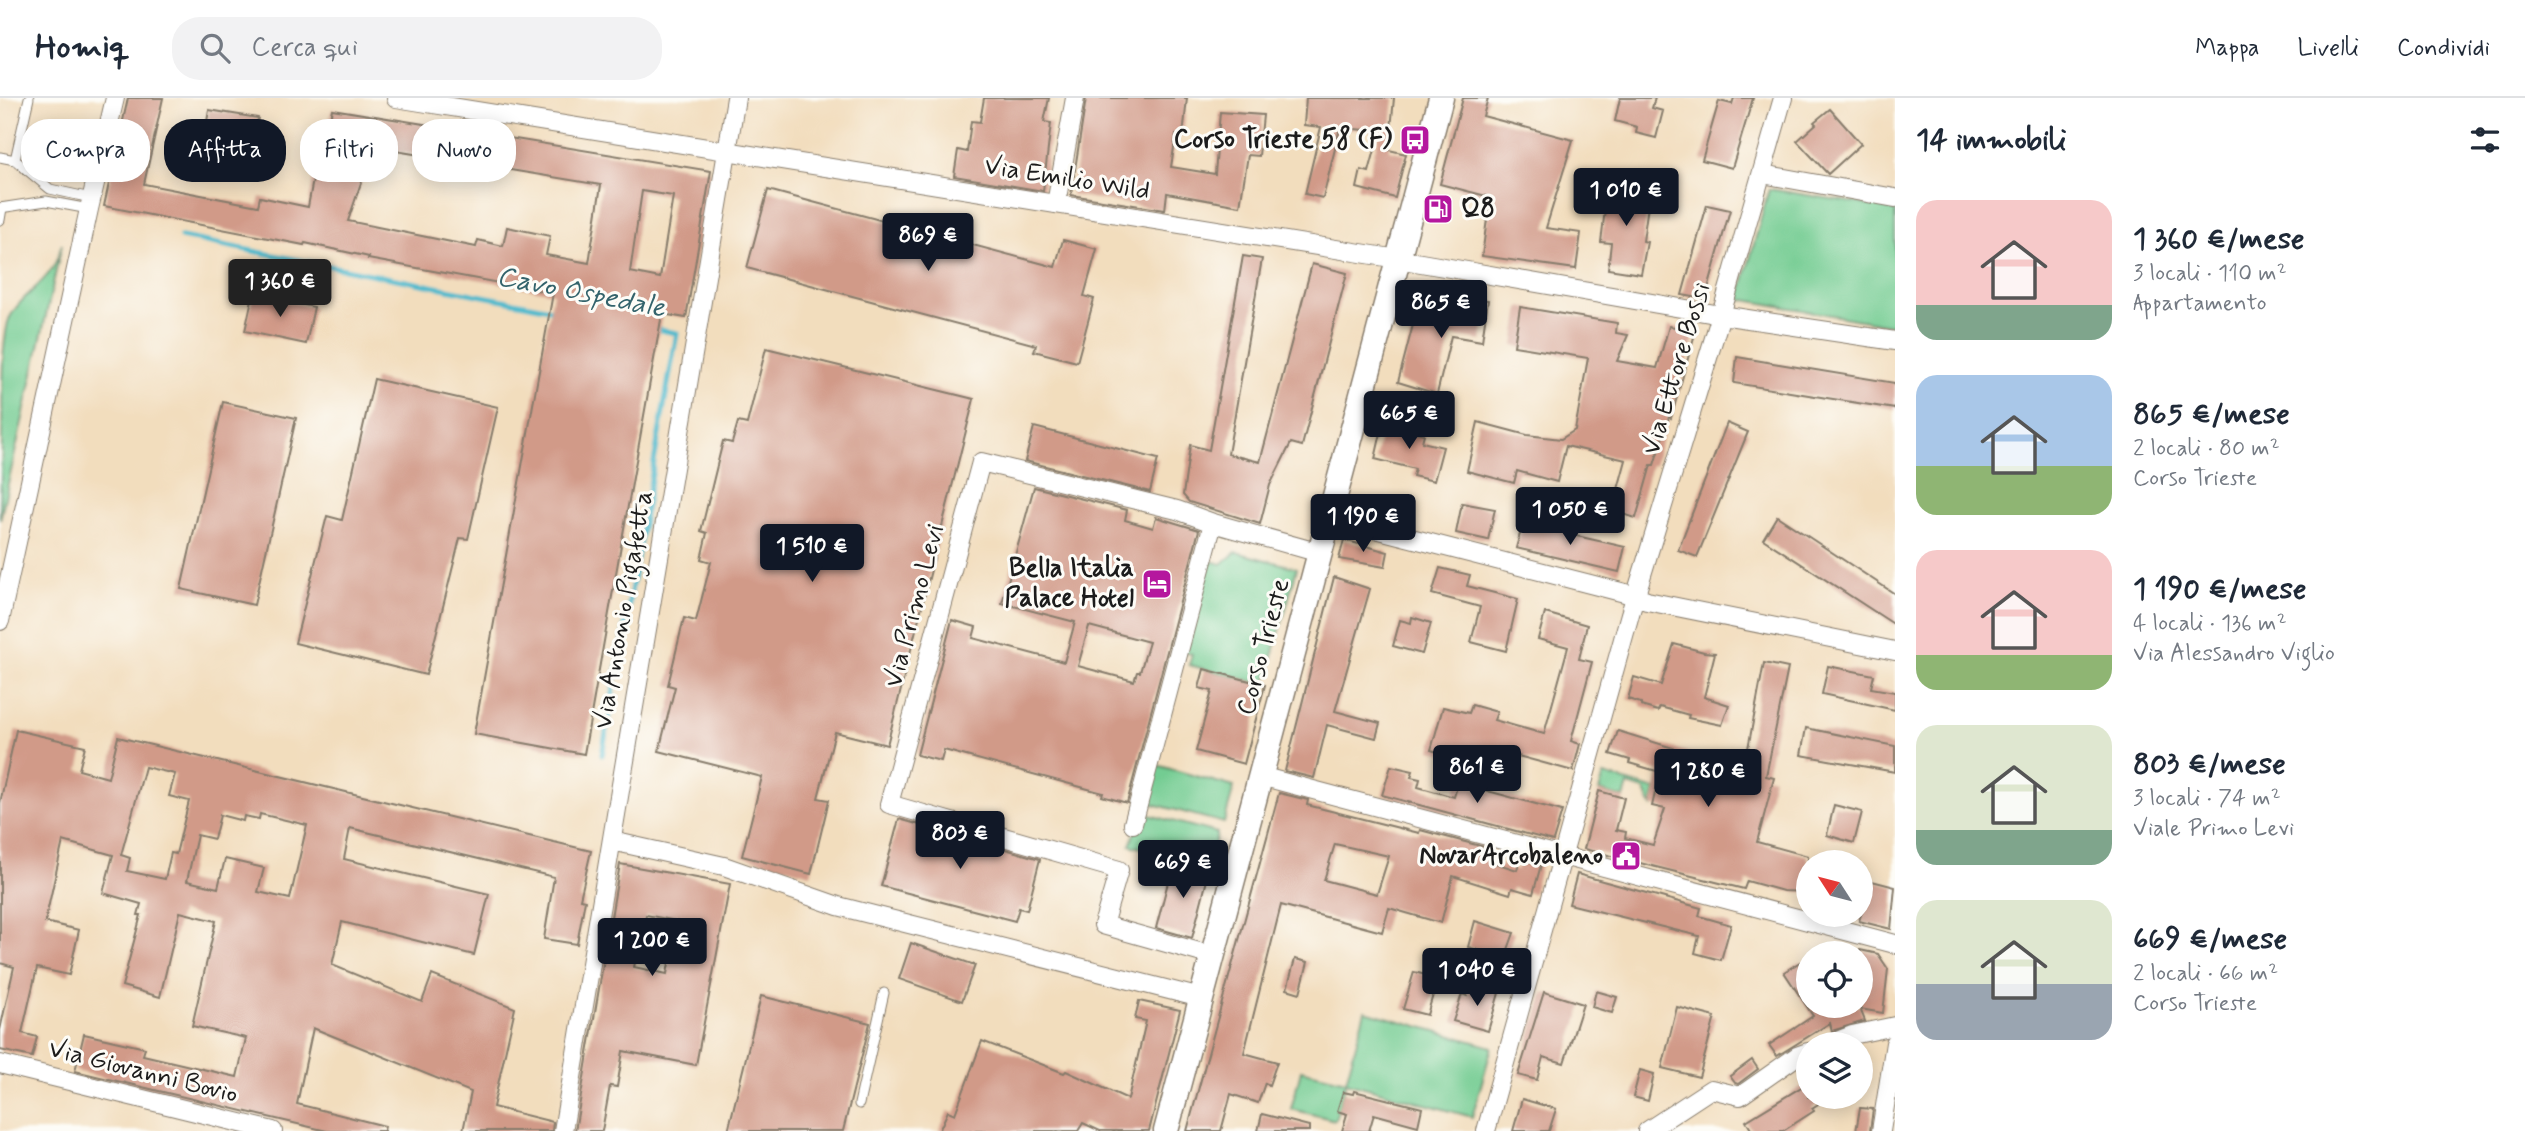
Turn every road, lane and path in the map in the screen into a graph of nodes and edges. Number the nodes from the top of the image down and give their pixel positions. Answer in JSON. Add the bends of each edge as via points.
{"nodes":[{"id":1,"x":29,"y":98,"type":"edge"},
{"id":2,"x":115,"y":98,"type":"edge"},
{"id":3,"x":396,"y":98,"type":"edge"},
{"id":4,"x":736,"y":98,"type":"edge"},
{"id":5,"x":1075,"y":98,"type":"edge"},
{"id":6,"x":1441,"y":98,"type":"edge"},
{"id":7,"x":1783,"y":98,"type":"edge"},
{"id":8,"x":728,"y":151,"type":"junction"},
{"id":9,"x":0,"y":157,"type":"edge"},
{"id":10,"x":15,"y":160,"type":"junction"},
{"id":11,"x":1762,"y":174,"type":"junction"},
{"id":12,"x":1895,"y":198,"type":"edge"},
{"id":13,"x":90,"y":204,"type":"junction"},
{"id":14,"x":1056,"y":204,"type":"junction"},
{"id":15,"x":1,"y":208,"type":"edge"},
{"id":16,"x":0,"y":220,"type":"edge"},
{"id":17,"x":1398,"y":259,"type":"junction"},
{"id":18,"x":1721,"y":315,"type":"junction"},
{"id":19,"x":1895,"y":341,"type":"edge"},
{"id":20,"x":1329,"y":517,"type":"junction"},
{"id":21,"x":1213,"y":523,"type":"junction"},
{"id":22,"x":1320,"y":553,"type":"junction"},
{"id":23,"x":1636,"y":597,"type":"junction"},
{"id":24,"x":0,"y":621,"type":"edge"},
{"id":25,"x":1895,"y":651,"type":"edge"},
{"id":26,"x":1260,"y":776,"type":"junction"},
{"id":27,"x":1133,"y":824,"type":"dead end"},
{"id":28,"x":612,"y":841,"type":"junction"},
{"id":29,"x":1564,"y":856,"type":"junction"},
{"id":30,"x":1895,"y":944,"type":"edge"},
{"id":31,"x":1213,"y":956,"type":"junction"},
{"id":32,"x":884,"y":993,"type":"dead end"},
{"id":33,"x":1201,"y":999,"type":"junction"},
{"id":34,"x":1895,"y":1026,"type":"edge"},
{"id":35,"x":1866,"y":1032,"type":"edge"},
{"id":36,"x":1895,"y":1043,"type":"edge"},
{"id":37,"x":1796,"y":1057,"type":"edge"},
{"id":38,"x":0,"y":1064,"type":"edge"},
{"id":39,"x":859,"y":1104,"type":"dead end"},
{"id":40,"x":272,"y":1131,"type":"edge"},
{"id":41,"x":563,"y":1131,"type":"edge"},
{"id":42,"x":1166,"y":1131,"type":"edge"},
{"id":43,"x":1486,"y":1131,"type":"edge"},
{"id":44,"x":1647,"y":1131,"type":"edge"},
{"id":45,"x":1881,"y":1131,"type":"edge"}],
"edges":[{"from":1,"to":10,"type":"lane"},
{"from":2,"to":13,"type":"street"},
{"from":3,"to":8,"type":"street","name":"Via Emilio Wild"},
{"from":4,"to":8,"type":"street","name":"Via Antonio Pigafetta"},
{"from":5,"to":14,"type":"street"},
{"from":6,"to":17,"type":"main road","name":"Corso Trieste"},
{"from":7,"to":11,"type":"street","name":"Via Ettore Bossi"},
{"from":8,"to":14,"type":"street","name":"Via Emilio Wild"},
{"from":8,"to":28,"type":"street","name":"Via Antonio Pigafetta"},
{"from":9,"to":10,"type":"lane"},
{"from":10,"to":13,"type":"lane","via":[[50,189]]},
{"from":11,"to":12,"type":"street"},
{"from":11,"to":18,"type":"street","name":"Via Ettore Bossi"},
{"from":13,"to":15,"type":"lane","via":[[46,201]]},
{"from":13,"to":24,"type":"street"},
{"from":14,"to":17,"type":"street","name":"Via Emilio Wild"},
{"from":15,"to":16,"type":"lane"},
{"from":17,"to":18,"type":"street","name":"Via Emilio Wild"},
{"from":17,"to":20,"type":"main road","name":"Corso Trieste"},
{"from":18,"to":19,"type":"street","name":"Via Emilio Wild"},
{"from":18,"to":23,"type":"street","name":"Via Ettore Bossi"},
{"from":20,"to":22,"type":"main road","name":"Corso Trieste"},
{"from":20,"to":23,"type":"street"},
{"from":21,"to":22,"type":"street"},
{"from":21,"to":27,"type":"street"},
{"from":21,"to":31,"type":"street","name":"Via Primo Levi","via":[[981,462],[889,804],[1119,870],[1104,925]]},
{"from":22,"to":26,"type":"main road","name":"Corso Trieste"},
{"from":23,"to":25,"type":"street"},
{"from":23,"to":29,"type":"street","name":"Via Ettore Bossi"},
{"from":26,"to":29,"type":"street"},
{"from":26,"to":31,"type":"main road","name":"Corso Trieste"},
{"from":28,"to":33,"type":"street","via":[[724,866],[838,906]]},
{"from":28,"to":41,"type":"street","name":"Via Antonio Pigafetta"},
{"from":29,"to":30,"type":"street"},
{"from":29,"to":43,"type":"street","name":"Via Ettore Bossi"},
{"from":31,"to":33,"type":"main road","name":"Corso Trieste"},
{"from":32,"to":39,"type":"lane"},
{"from":33,"to":42,"type":"main road","name":"Corso Trieste"},
{"from":34,"to":35,"type":"street"},
{"from":36,"to":45,"type":"street"},
{"from":37,"to":44,"type":"street","via":[[1740,1096],[1712,1089]]},
{"from":38,"to":40,"type":"street","name":"Via Giovanni Bovio"}]}
